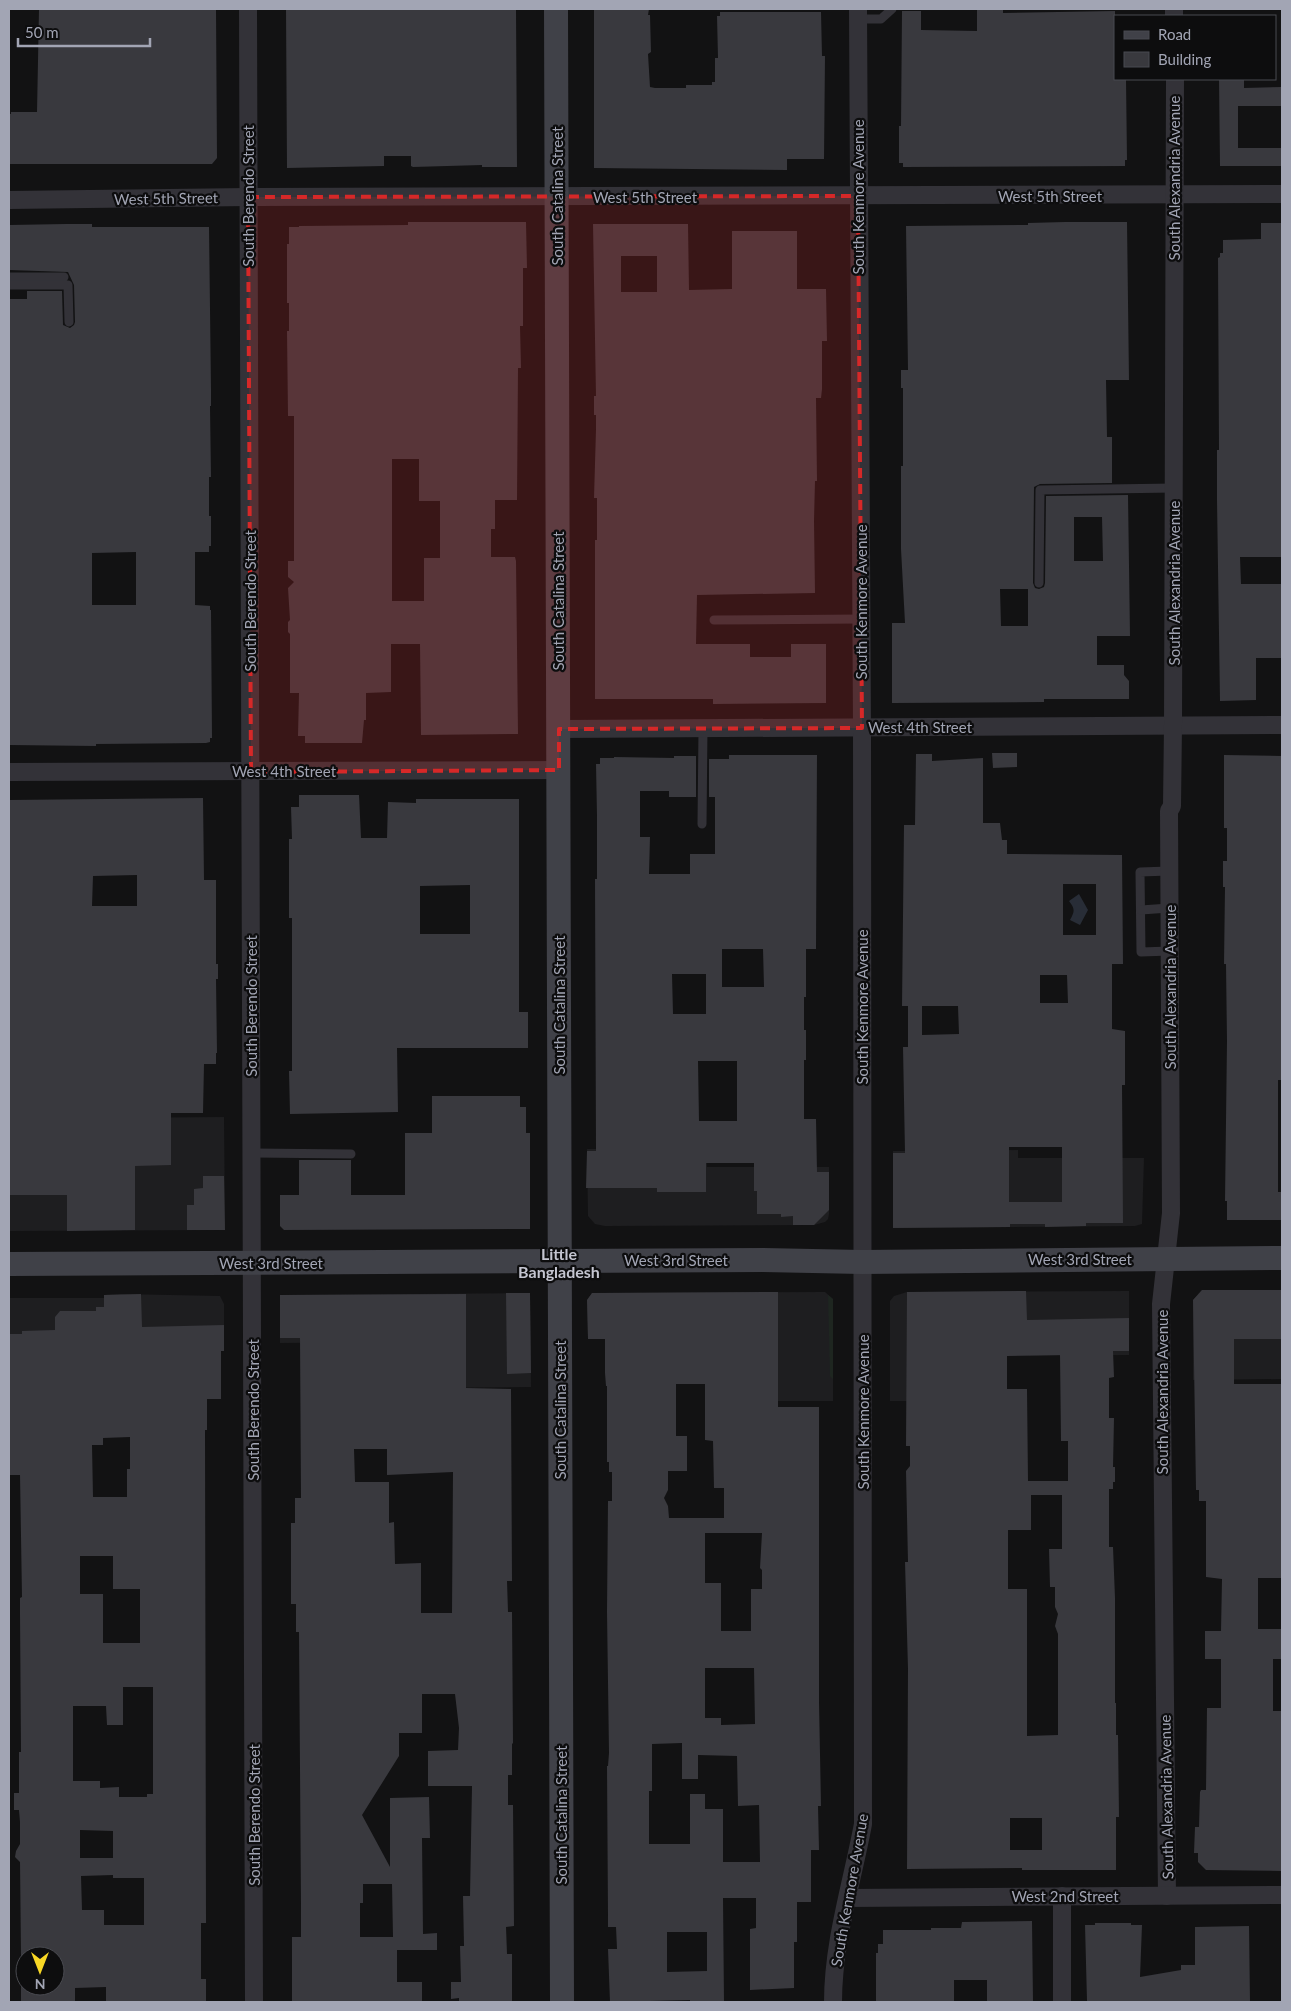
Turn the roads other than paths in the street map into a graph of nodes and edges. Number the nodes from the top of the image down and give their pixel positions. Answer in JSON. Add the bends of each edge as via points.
{"nodes":[{"id":1,"x":248,"y":9,"type":"edge"},
{"id":2,"x":556,"y":9,"type":"edge"},
{"id":3,"x":892,"y":9,"type":"edge"},
{"id":4,"x":858,"y":14,"type":"edge"},
{"id":5,"x":1174,"y":80,"type":"edge"},
{"id":6,"x":1282,"y":194,"type":"edge"},
{"id":7,"x":1174,"y":195,"type":"junction"},
{"id":8,"x":858,"y":196,"type":"junction"},
{"id":9,"x":248,"y":197,"type":"junction"},
{"id":10,"x":557,"y":197,"type":"junction"},
{"id":11,"x":9,"y":200,"type":"edge"},
{"id":12,"x":9,"y":276,"type":"edge"},
{"id":13,"x":64,"y":276,"type":"dead end"},
{"id":14,"x":9,"y":285,"type":"edge"},
{"id":15,"x":68,"y":322,"type":"dead end"},
{"id":16,"x":1174,"y":488,"type":"junction"},
{"id":17,"x":1039,"y":582,"type":"dead end"},
{"id":18,"x":714,"y":620,"type":"dead end"},
{"id":19,"x":861,"y":620,"type":"junction"},
{"id":20,"x":1174,"y":725,"type":"junction"},
{"id":21,"x":1282,"y":725,"type":"edge"},
{"id":22,"x":862,"y":728,"type":"junction"},
{"id":23,"x":559,"y":729,"type":"junction"},
{"id":24,"x":704,"y":729,"type":"junction"},
{"id":25,"x":559,"y":770,"type":"junction"},
{"id":26,"x":9,"y":772,"type":"edge"},
{"id":27,"x":250,"y":772,"type":"junction"},
{"id":28,"x":702,"y":824,"type":"dead end"},
{"id":29,"x":1169,"y":871,"type":"junction"},
{"id":30,"x":1169,"y":908,"type":"junction"},
{"id":31,"x":1140,"y":910,"type":"junction"},
{"id":32,"x":1170,"y":951,"type":"junction"},
{"id":33,"x":250,"y":1154,"type":"junction"},
{"id":34,"x":351,"y":1154,"type":"dead end"},
{"id":35,"x":1282,"y":1258,"type":"edge"},
{"id":36,"x":1166,"y":1259,"type":"junction"},
{"id":37,"x":560,"y":1261,"type":"junction"},
{"id":38,"x":862,"y":1262,"type":"junction"},
{"id":39,"x":252,"y":1263,"type":"junction"},
{"id":40,"x":9,"y":1264,"type":"edge"},
{"id":41,"x":1282,"y":1895,"type":"edge"},
{"id":42,"x":1062,"y":1896,"type":"junction"},
{"id":43,"x":1167,"y":1896,"type":"junction"},
{"id":44,"x":848,"y":1898,"type":"junction"},
{"id":45,"x":254,"y":2002,"type":"edge"},
{"id":46,"x":562,"y":2002,"type":"edge"},
{"id":47,"x":833,"y":2002,"type":"edge"},
{"id":48,"x":1062,"y":2002,"type":"edge"}],
"edges":[{"from":1,"to":9,"type":"street","name":"South Berendo Street"},
{"from":2,"to":10,"type":"street","name":"South Catalina Street"},
{"from":3,"to":4,"type":"lane","via":[[880,19]]},
{"from":4,"to":8,"type":"street","name":"South Kenmore Avenue"},
{"from":5,"to":7,"type":"street","name":"South Alexandria Avenue"},
{"from":6,"to":7,"type":"street","name":"West 5th Street"},
{"from":7,"to":8,"type":"street","name":"West 5th Street"},
{"from":7,"to":16,"type":"street","name":"South Alexandria Avenue"},
{"from":8,"to":10,"type":"street","name":"West 5th Street"},
{"from":8,"to":19,"type":"street","name":"South Kenmore Avenue"},
{"from":9,"to":10,"type":"street","name":"West 5th Street"},
{"from":9,"to":11,"type":"street","name":"West 5th Street"},
{"from":9,"to":27,"type":"street","name":"South Berendo Street"},
{"from":10,"to":23,"type":"street","name":"South Catalina Street"},
{"from":12,"to":13,"type":"lane"},
{"from":14,"to":15,"type":"lane","via":[[68,285]]},
{"from":16,"to":17,"type":"lane","via":[[1040,490]]},
{"from":16,"to":20,"type":"street","name":"South Alexandria Avenue"},
{"from":18,"to":19,"type":"lane"},
{"from":19,"to":22,"type":"street","name":"South Kenmore Avenue"},
{"from":20,"to":21,"type":"street","name":"West 4th Street"},
{"from":20,"to":22,"type":"street","name":"West 4th Street"},
{"from":20,"to":29,"type":"street","name":"South Alexandria Avenue"},
{"from":22,"to":24,"type":"street","name":"West 4th Street"},
{"from":22,"to":38,"type":"street","name":"South Kenmore Avenue"},
{"from":23,"to":24,"type":"street","name":"West 4th Street"},
{"from":23,"to":25,"type":"street","name":"South Catalina Street"},
{"from":24,"to":28,"type":"lane"},
{"from":25,"to":27,"type":"street","name":"West 4th Street"},
{"from":25,"to":37,"type":"street","name":"South Catalina Street"},
{"from":26,"to":27,"type":"street","name":"West 4th Street"},
{"from":27,"to":33,"type":"street","name":"South Berendo Street"},
{"from":29,"to":30,"type":"street","name":"South Alexandria Avenue"},
{"from":29,"to":31,"type":"lane","via":[[1140,872]]},
{"from":30,"to":31,"type":"lane"},
{"from":30,"to":32,"type":"street","name":"South Alexandria Avenue"},
{"from":31,"to":32,"type":"lane","via":[[1141,952]]},
{"from":32,"to":36,"type":"street","name":"South Alexandria Avenue","via":[[1170,1213]]},
{"from":33,"to":34,"type":"lane"},
{"from":33,"to":39,"type":"street","name":"South Berendo Street"},
{"from":35,"to":36,"type":"street","name":"West 3rd Street"},
{"from":36,"to":38,"type":"street","name":"West 3rd Street"},
{"from":36,"to":43,"type":"street","name":"South Alexandria Avenue","via":[[1161,1304]]},
{"from":37,"to":38,"type":"street","name":"West 3rd Street"},
{"from":37,"to":39,"type":"street","name":"West 3rd Street"},
{"from":37,"to":46,"type":"street","name":"South Catalina Street"},
{"from":38,"to":44,"type":"street","name":"South Kenmore Avenue","via":[[864,1824]]},
{"from":39,"to":40,"type":"street","name":"West 3rd Street"},
{"from":39,"to":45,"type":"street","name":"South Berendo Street"},
{"from":41,"to":43,"type":"street","name":"West 2nd Street"},
{"from":42,"to":43,"type":"street","name":"West 2nd Street"},
{"from":42,"to":44,"type":"street","name":"West 2nd Street"},
{"from":42,"to":48,"type":"street"},
{"from":44,"to":47,"type":"street","name":"South Kenmore Avenue","via":[[836,1955]]}]}
